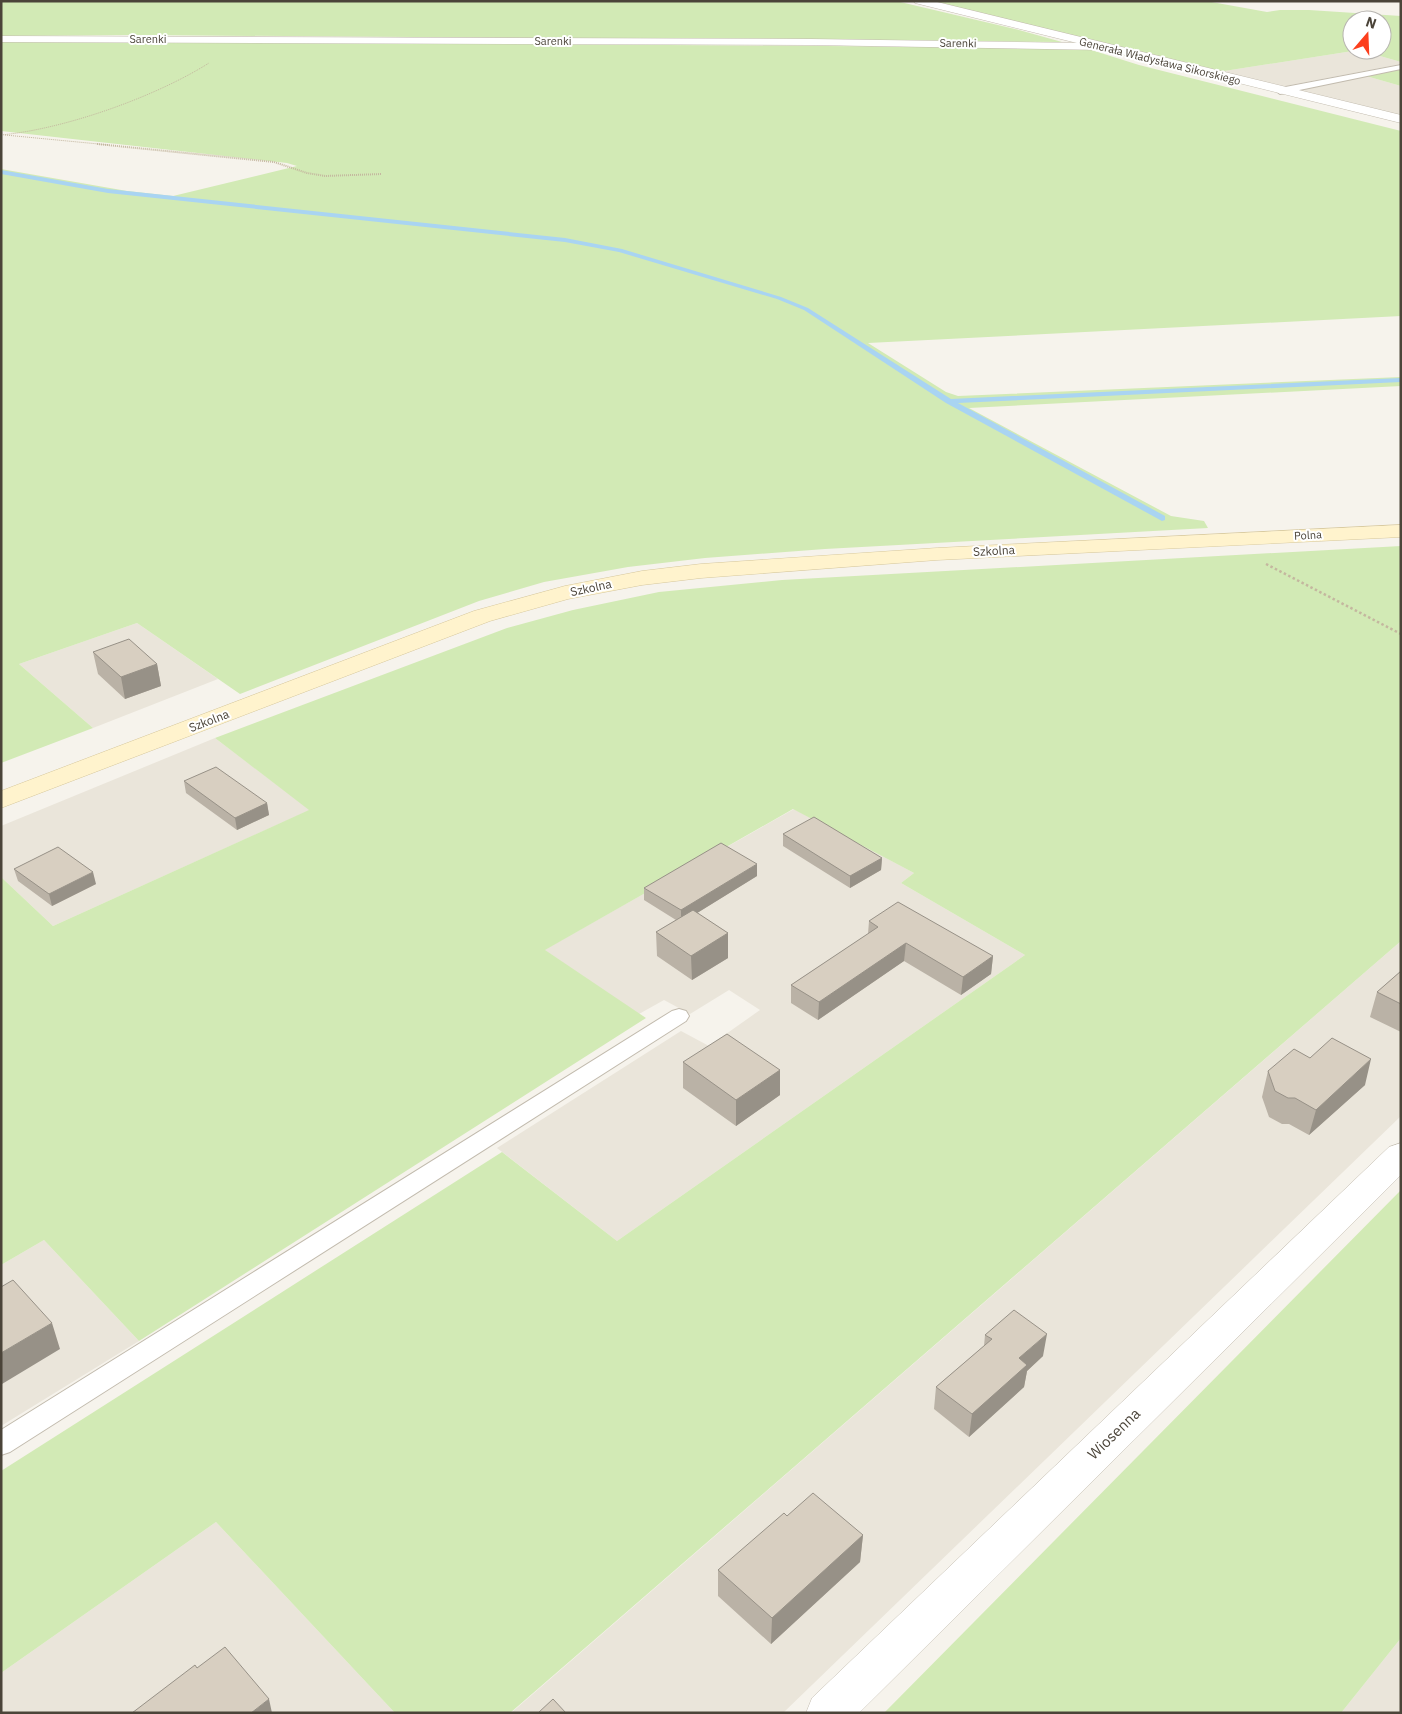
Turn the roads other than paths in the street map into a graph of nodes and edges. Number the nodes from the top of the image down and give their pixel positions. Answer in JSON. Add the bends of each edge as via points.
{"nodes":[{"id":1,"x":920,"y":1,"type":"edge"},
{"id":2,"x":1,"y":39,"type":"edge"},
{"id":3,"x":1104,"y":47,"type":"junction"},
{"id":4,"x":1401,"y":67,"type":"edge"},
{"id":5,"x":1280,"y":90,"type":"junction"},
{"id":6,"x":1401,"y":119,"type":"edge"},
{"id":7,"x":1401,"y":531,"type":"edge"},
{"id":8,"x":1216,"y":540,"type":"joint"},
{"id":9,"x":1,"y":800,"type":"edge"},
{"id":10,"x":679,"y":1016,"type":"dead end"},
{"id":11,"x":1401,"y":1155,"type":"edge"},
{"id":12,"x":1,"y":1444,"type":"edge"},
{"id":13,"x":828,"y":1713,"type":"edge"}],
"edges":[{"from":1,"to":3,"type":"street","name":"Generała Władysława Sikorskiego"},
{"from":2,"to":3,"type":"street","name":"Sarenki","via":[[811,42]]},
{"from":3,"to":5,"type":"street","name":"Generała Władysława Sikorskiego"},
{"from":4,"to":5,"type":"lane"},
{"from":5,"to":6,"type":"street","name":"Generała Władysława Sikorskiego"},
{"from":7,"to":8,"type":"street","name":"Polna"},
{"from":8,"to":9,"type":"street","name":"Szkolna","via":[[732,568],[642,578],[574,592],[482,616]]},
{"from":10,"to":12,"type":"lane"},
{"from":11,"to":13,"type":"street","name":"Wiosenna"}]}
